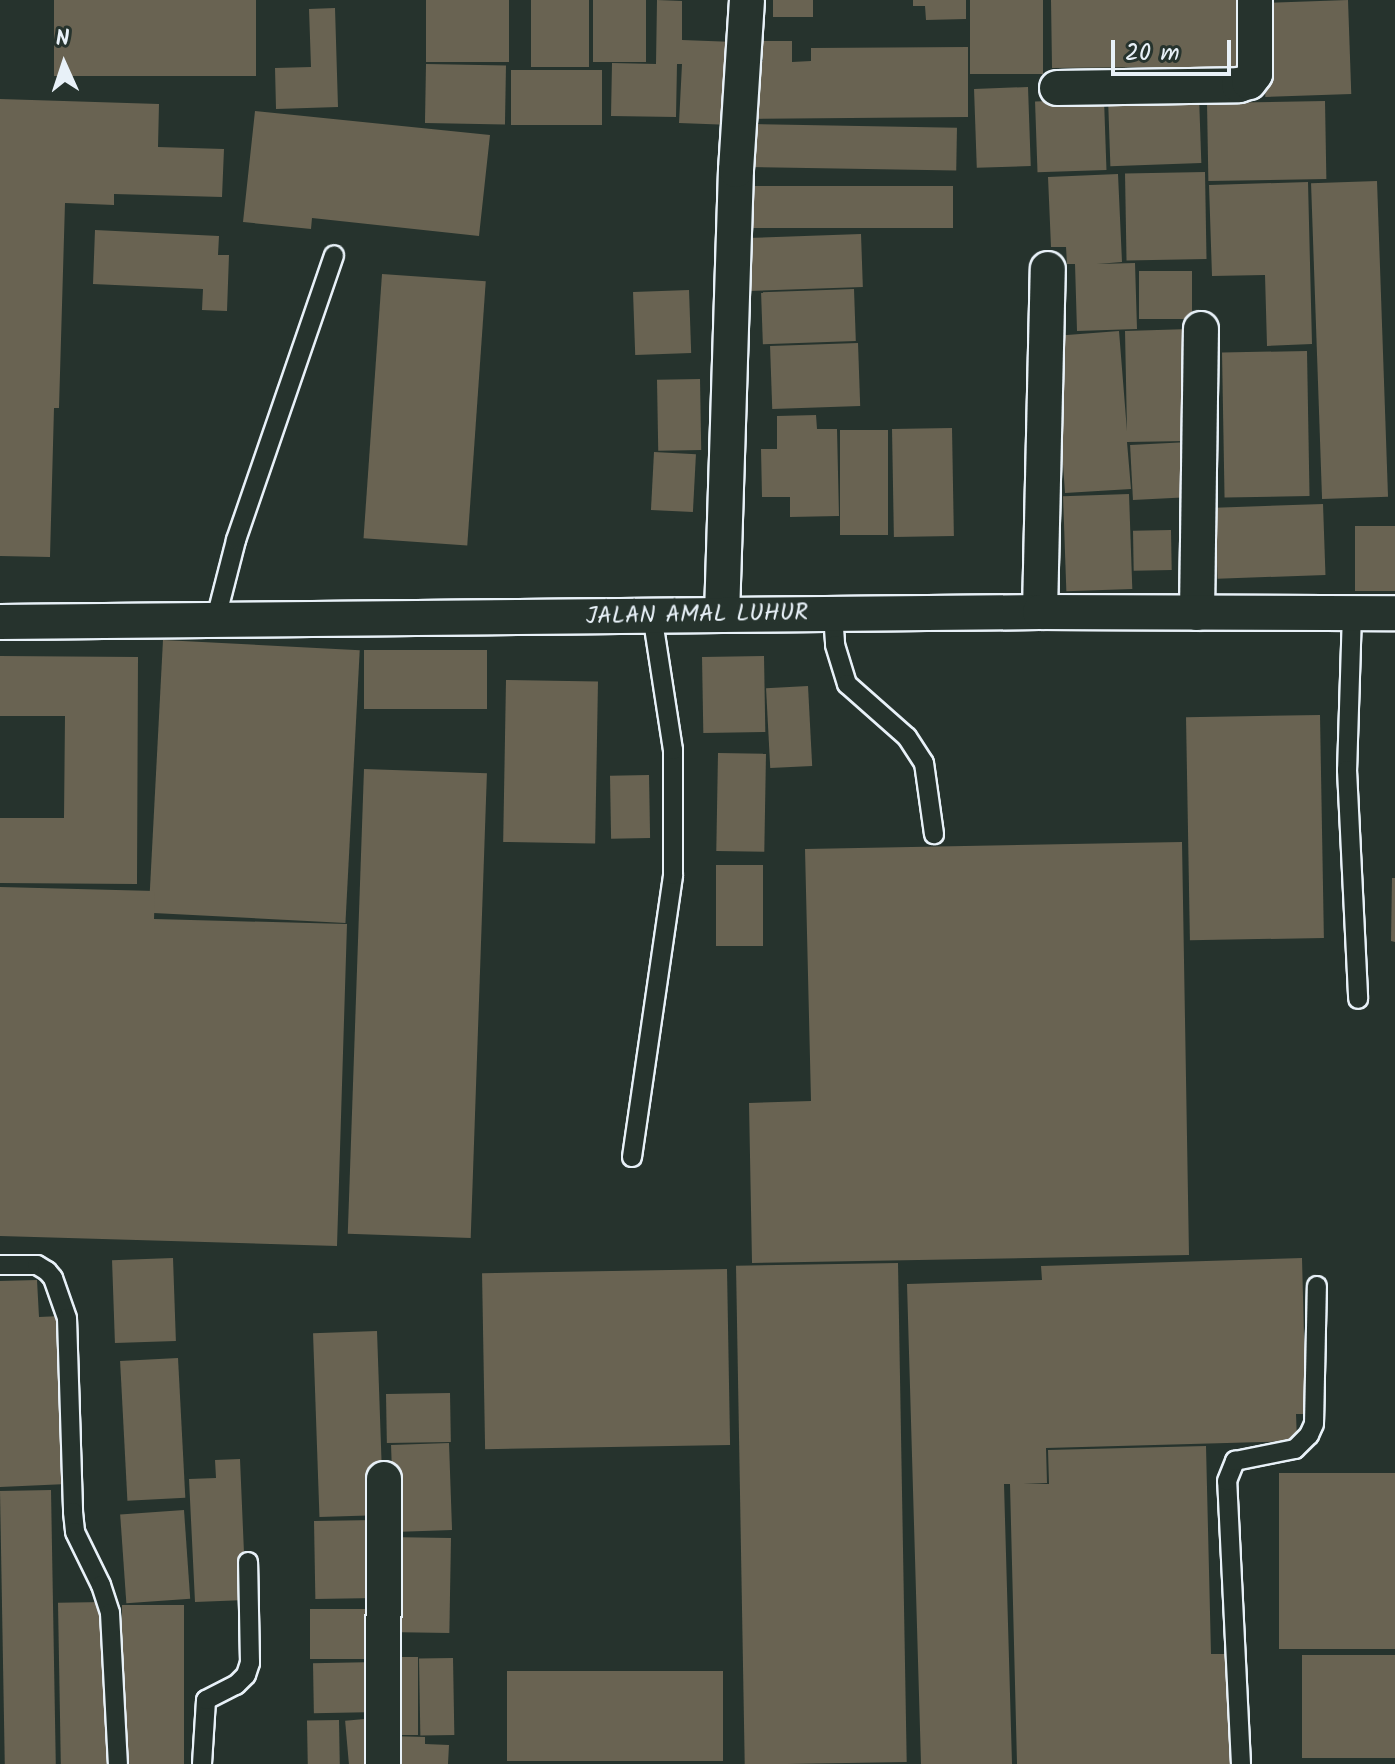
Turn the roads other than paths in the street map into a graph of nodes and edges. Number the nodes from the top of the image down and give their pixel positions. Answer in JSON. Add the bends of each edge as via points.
{"nodes":[{"id":1,"x":747,"y":0,"type":"edge"},
{"id":2,"x":1255,"y":0,"type":"edge"},
{"id":3,"x":1057,"y":88,"type":"dead end"},
{"id":4,"x":334,"y":255,"type":"dead end"},
{"id":5,"x":1048,"y":269,"type":"dead end"},
{"id":6,"x":1201,"y":329,"type":"dead end"},
{"id":7,"x":1040,"y":612,"type":"junction"},
{"id":8,"x":1197,"y":613,"type":"junction"},
{"id":9,"x":1352,"y":613,"type":"junction"},
{"id":10,"x":1395,"y":613,"type":"edge"},
{"id":11,"x":833,"y":614,"type":"junction"},
{"id":12,"x":652,"y":615,"type":"junction"},
{"id":13,"x":722,"y":615,"type":"junction"},
{"id":14,"x":0,"y":622,"type":"edge"},
{"id":15,"x":215,"y":622,"type":"junction"},
{"id":16,"x":934,"y":834,"type":"dead end"},
{"id":17,"x":1358,"y":999,"type":"dead end"},
{"id":18,"x":632,"y":1157,"type":"dead end"},
{"id":19,"x":0,"y":1265,"type":"edge"},
{"id":20,"x":1317,"y":1286,"type":"dead end"},
{"id":21,"x":384,"y":1479,"type":"dead end"},
{"id":22,"x":248,"y":1562,"type":"dead end"},
{"id":23,"x":118,"y":1764,"type":"edge"},
{"id":24,"x":202,"y":1764,"type":"edge"},
{"id":25,"x":383,"y":1764,"type":"edge"},
{"id":26,"x":1241,"y":1764,"type":"edge"}],
"edges":[{"from":1,"to":13,"type":"street","via":[[736,170]]},
{"from":2,"to":3,"type":"street","via":[[1255,74],[1249,82]]},
{"from":4,"to":15,"type":"lane","via":[[236,540]]},
{"from":5,"to":7,"type":"street"},
{"from":6,"to":8,"type":"street"},
{"from":7,"to":8,"type":"street","name":"JALAN AMAL LUHUR"},
{"from":7,"to":11,"type":"street","name":"JALAN AMAL LUHUR"},
{"from":8,"to":9,"type":"street","name":"JALAN AMAL LUHUR"},
{"from":9,"to":10,"type":"street","name":"JALAN AMAL LUHUR"},
{"from":9,"to":17,"type":"lane","via":[[1347,770]]},
{"from":11,"to":13,"type":"street","name":"JALAN AMAL LUHUR"},
{"from":11,"to":16,"type":"lane","via":[[835,645],[847,684],[907,737],[924,763]]},
{"from":12,"to":13,"type":"street","name":"JALAN AMAL LUHUR"},
{"from":12,"to":15,"type":"street","name":"JALAN AMAL LUHUR"},
{"from":12,"to":18,"type":"lane","via":[[673,750],[673,875]]},
{"from":14,"to":15,"type":"street","name":"JALAN AMAL LUHUR"},
{"from":19,"to":23,"type":"lane","via":[[37,1265],[47,1271],[67,1318],[75,1532],[110,1613]]},
{"from":20,"to":26,"type":"lane","via":[[1314,1424],[1309,1435],[1295,1449],[1235,1461],[1227,1481]]},
{"from":21,"to":25,"type":"street"},
{"from":22,"to":24,"type":"lane","via":[[250,1663],[236,1685],[206,1700]]}]}
